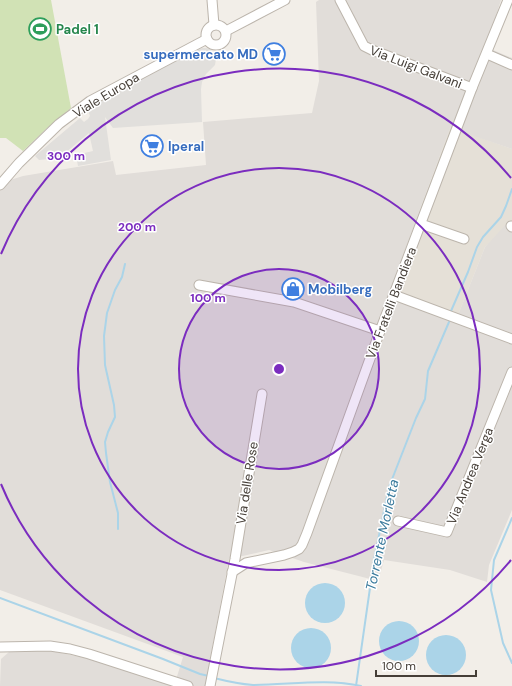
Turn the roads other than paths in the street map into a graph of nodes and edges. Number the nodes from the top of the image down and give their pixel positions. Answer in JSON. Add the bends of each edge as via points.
{"nodes":[{"id":1,"x":212,"y":0,"type":"edge"},
{"id":2,"x":285,"y":0,"type":"edge"},
{"id":3,"x":340,"y":0,"type":"edge"},
{"id":4,"x":508,"y":0,"type":"edge"},
{"id":5,"x":214,"y":25,"type":"junction"},
{"id":6,"x":226,"y":30,"type":"junction"},
{"id":7,"x":207,"y":39,"type":"junction"},
{"id":8,"x":487,"y":54,"type":"junction"},
{"id":9,"x":512,"y":64,"type":"edge"},
{"id":10,"x":472,"y":88,"type":"junction"},
{"id":11,"x":0,"y":185,"type":"edge"},
{"id":12,"x":421,"y":224,"type":"junction"},
{"id":13,"x":464,"y":240,"type":"dead end"},
{"id":14,"x":199,"y":285,"type":"dead end"},
{"id":15,"x":394,"y":295,"type":"junction"},
{"id":16,"x":380,"y":331,"type":"junction"},
{"id":17,"x":512,"y":339,"type":"edge"},
{"id":18,"x":512,"y":372,"type":"edge"},
{"id":19,"x":262,"y":394,"type":"dead end"},
{"id":20,"x":398,"y":521,"type":"dead end"},
{"id":21,"x":236,"y":569,"type":"junction"},
{"id":22,"x":0,"y":647,"type":"edge"},
{"id":23,"x":188,"y":686,"type":"edge"},
{"id":24,"x":210,"y":686,"type":"edge"}],
"edges":[{"from":1,"to":5,"type":"street"},
{"from":2,"to":6,"type":"street"},
{"from":3,"to":10,"type":"street","name":"Via Luigi Galvani","via":[[364,46]]},
{"from":4,"to":8,"type":"street","name":"Via Fratelli Bandiera"},
{"from":5,"to":6,"type":"street"},
{"from":5,"to":7,"type":"street","via":[[208,30]]},
{"from":6,"to":7,"type":"street","via":[[227,37],[220,45],[211,44]]},
{"from":7,"to":11,"type":"street","name":"Viale Europa","via":[[90,101],[59,124],[19,162]]},
{"from":8,"to":9,"type":"street"},
{"from":8,"to":10,"type":"street","name":"Via Fratelli Bandiera"},
{"from":10,"to":12,"type":"street","name":"Via Fratelli Bandiera"},
{"from":12,"to":13,"type":"street"},
{"from":12,"to":15,"type":"street","name":"Via Fratelli Bandiera"},
{"from":14,"to":16,"type":"street","via":[[294,302]]},
{"from":15,"to":16,"type":"street","name":"Via Fratelli Bandiera"},
{"from":15,"to":17,"type":"street"},
{"from":16,"to":21,"type":"street","name":"Via Fratelli Bandiera","via":[[302,545],[284,555],[256,560]]},
{"from":18,"to":20,"type":"street","name":"Via Andrea Verga","via":[[447,532]]},
{"from":19,"to":21,"type":"street","name":"Via delle Rose"},
{"from":21,"to":24,"type":"street","name":"Via delle Rose"},
{"from":22,"to":23,"type":"street","via":[[50,646],[70,649]]}]}
